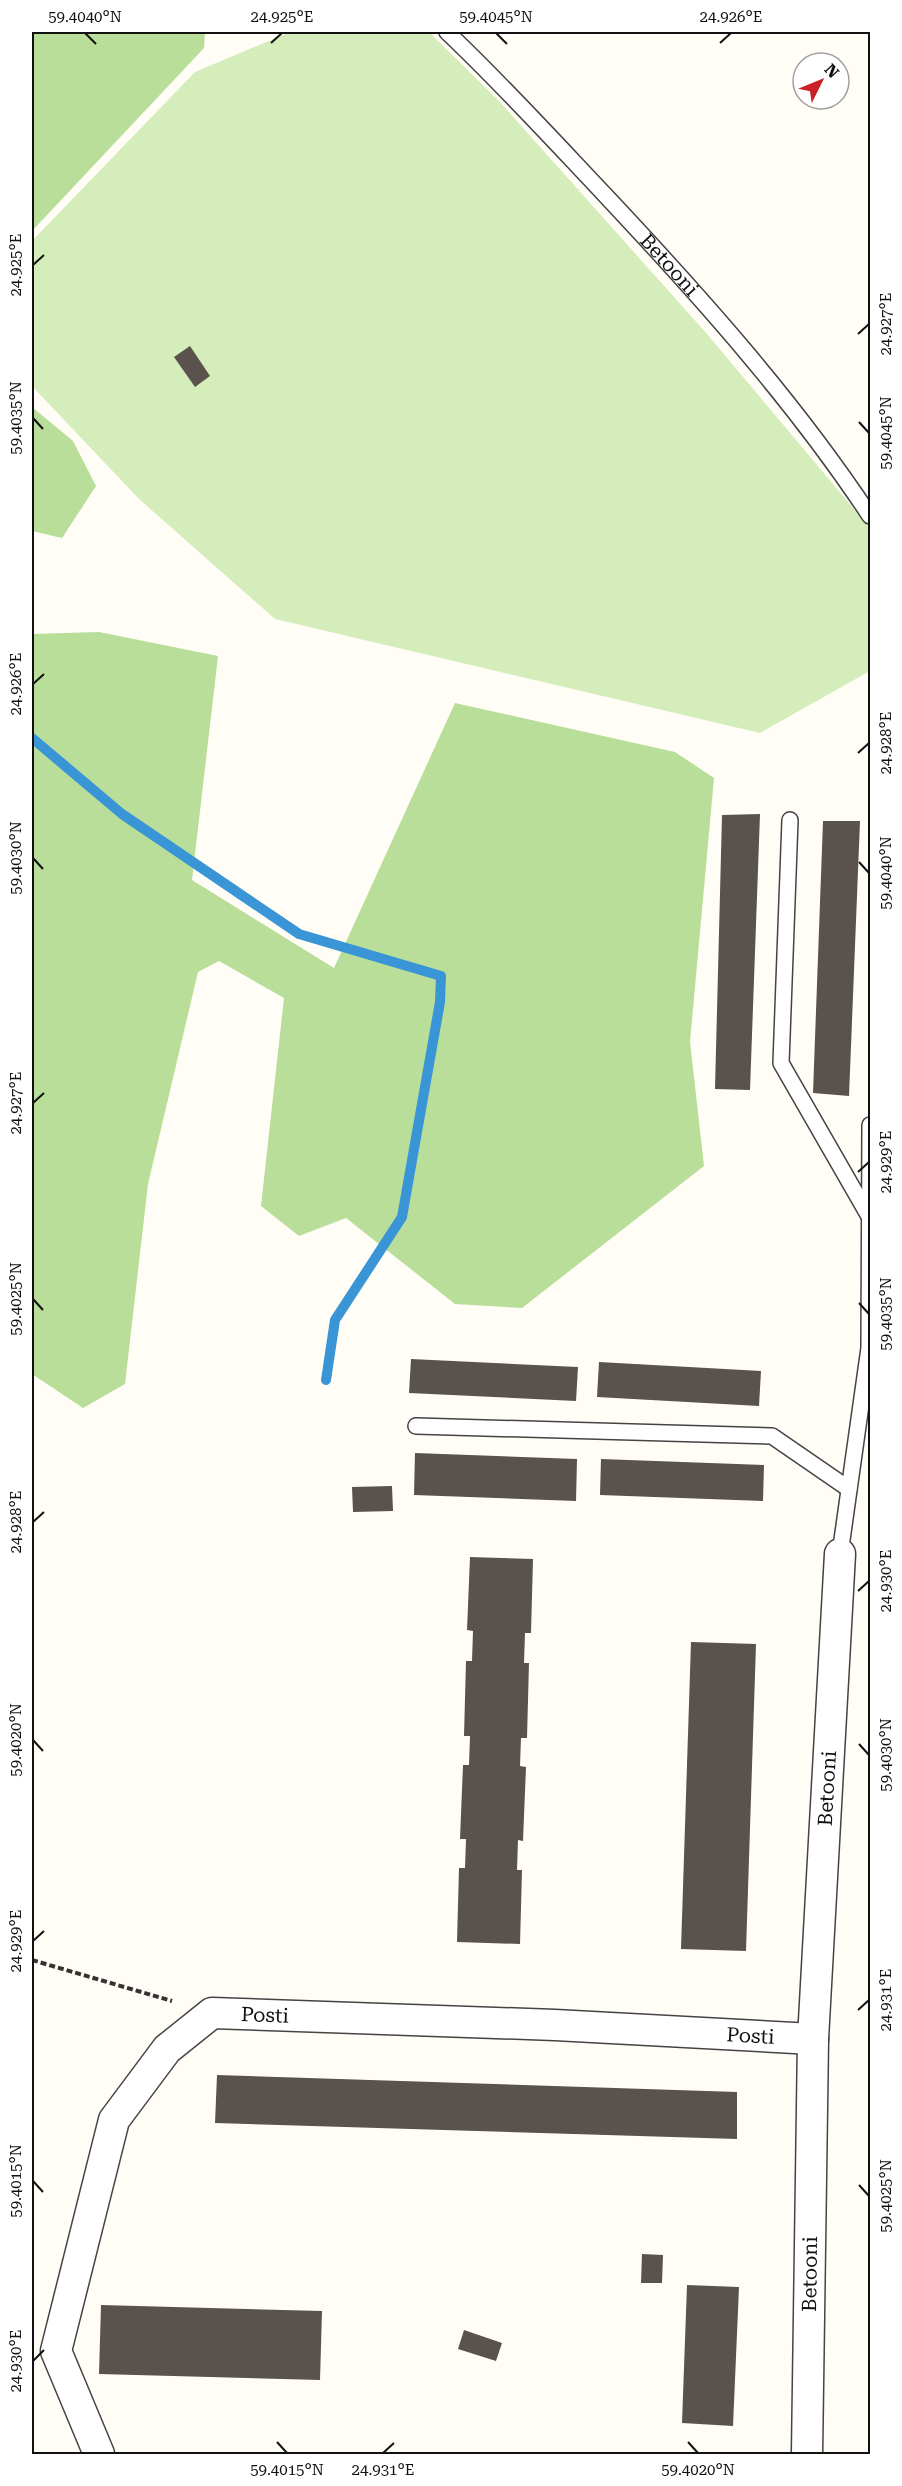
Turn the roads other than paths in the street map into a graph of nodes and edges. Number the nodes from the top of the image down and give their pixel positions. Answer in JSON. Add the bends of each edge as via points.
{"nodes":[{"id":1,"x":447,"y":32,"type":"edge"},
{"id":2,"x":870,"y":516,"type":"edge"},
{"id":3,"x":790,"y":820,"type":"dead end"},
{"id":4,"x":870,"y":1125,"type":"edge"},
{"id":5,"x":870,"y":1218,"type":"edge"},
{"id":6,"x":416,"y":1426,"type":"dead end"},
{"id":7,"x":849,"y":1489,"type":"junction"},
{"id":8,"x":840,"y":1554,"type":"joint"},
{"id":9,"x":813,"y":2039,"type":"junction"},
{"id":10,"x":99,"y":2454,"type":"edge"},
{"id":11,"x":807,"y":2454,"type":"edge"}],
"edges":[{"from":1,"to":2,"type":"lane","name":"Betooni","via":[[687,282],[836,464]]},
{"from":3,"to":5,"type":"lane","via":[[781,1063]]},
{"from":4,"to":5,"type":"lane","name":"Betooni"},
{"from":5,"to":7,"type":"lane","name":"Betooni","via":[[869,1348]]},
{"from":6,"to":7,"type":"lane","via":[[772,1436]]},
{"from":7,"to":8,"type":"lane","name":"Betooni"},
{"from":8,"to":9,"type":"street","name":"Betooni"},
{"from":9,"to":10,"type":"street","name":"Posti","via":[[212,2013],[167,2049],[114,2120],[56,2351]]},
{"from":9,"to":11,"type":"street","name":"Betooni"}]}
